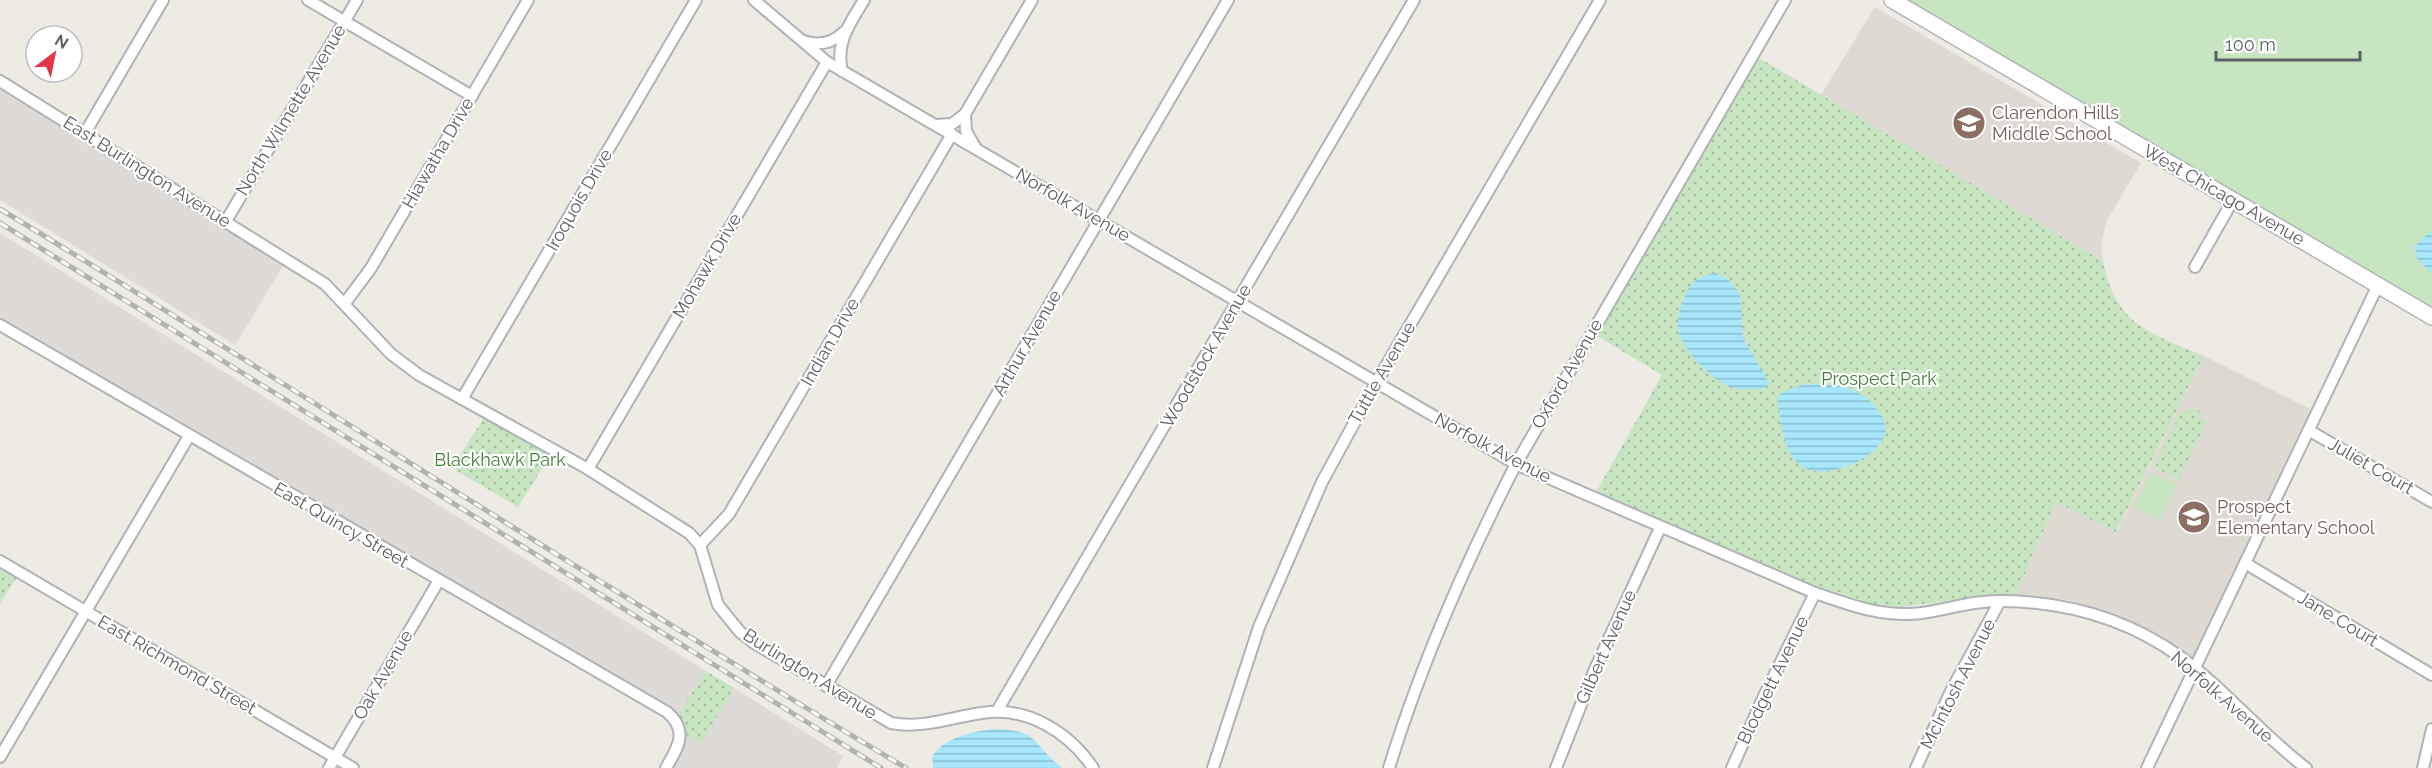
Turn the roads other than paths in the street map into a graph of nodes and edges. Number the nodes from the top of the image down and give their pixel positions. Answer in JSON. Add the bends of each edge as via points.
{"nodes":[{"id":1,"x":163,"y":0,"type":"edge"},
{"id":2,"x":308,"y":0,"type":"edge"},
{"id":3,"x":357,"y":0,"type":"edge"},
{"id":4,"x":528,"y":0,"type":"edge"},
{"id":5,"x":696,"y":0,"type":"edge"},
{"id":6,"x":754,"y":0,"type":"edge"},
{"id":7,"x":864,"y":0,"type":"edge"},
{"id":8,"x":1032,"y":0,"type":"edge"},
{"id":9,"x":1228,"y":0,"type":"edge"},
{"id":10,"x":1414,"y":0,"type":"edge"},
{"id":11,"x":1600,"y":0,"type":"edge"},
{"id":12,"x":1785,"y":0,"type":"edge"},
{"id":13,"x":1892,"y":0,"type":"edge"},
{"id":14,"x":344,"y":21,"type":"junction"},
{"id":15,"x":846,"y":29,"type":"junction"},
{"id":16,"x":800,"y":40,"type":"junction"},
{"id":17,"x":827,"y":62,"type":"junction"},
{"id":18,"x":842,"y":71,"type":"junction"},
{"id":19,"x":0,"y":81,"type":"edge"},
{"id":20,"x":472,"y":96,"type":"junction"},
{"id":21,"x":965,"y":114,"type":"junction"},
{"id":22,"x":936,"y":126,"type":"junction"},
{"id":23,"x":84,"y":133,"type":"junction"},
{"id":24,"x":952,"y":134,"type":"junction"},
{"id":25,"x":975,"y":147,"type":"junction"},
{"id":26,"x":2233,"y":200,"type":"junction"},
{"id":27,"x":1099,"y":220,"type":"junction"},
{"id":28,"x":226,"y":221,"type":"junction"},
{"id":29,"x":2195,"y":267,"type":"dead end"},
{"id":30,"x":2378,"y":285,"type":"junction"},
{"id":31,"x":1237,"y":302,"type":"junction"},
{"id":32,"x":345,"y":303,"type":"junction"},
{"id":33,"x":2432,"y":317,"type":"edge"},
{"id":34,"x":0,"y":325,"type":"edge"},
{"id":35,"x":1376,"y":383,"type":"junction"},
{"id":36,"x":462,"y":399,"type":"junction"},
{"id":37,"x":2310,"y":431,"type":"junction"},
{"id":38,"x":189,"y":436,"type":"junction"},
{"id":39,"x":1515,"y":464,"type":"junction"},
{"id":40,"x":588,"y":469,"type":"junction"},
{"id":41,"x":2432,"y":502,"type":"edge"},
{"id":42,"x":1660,"y":528,"type":"junction"},
{"id":43,"x":700,"y":545,"type":"junction"},
{"id":44,"x":0,"y":561,"type":"edge"},
{"id":45,"x":2245,"y":563,"type":"junction"},
{"id":46,"x":438,"y":582,"type":"junction"},
{"id":47,"x":1815,"y":593,"type":"junction"},
{"id":48,"x":2000,"y":601,"type":"junction"},
{"id":49,"x":86,"y":611,"type":"junction"},
{"id":50,"x":2194,"y":668,"type":"junction"},
{"id":51,"x":2432,"y":675,"type":"edge"},
{"id":52,"x":826,"y":686,"type":"junction"},
{"id":53,"x":997,"y":711,"type":"junction"},
{"id":54,"x":2432,"y":729,"type":"edge"},
{"id":55,"x":0,"y":757,"type":"edge"},
{"id":56,"x":335,"y":757,"type":"junction"},
{"id":57,"x":329,"y":768,"type":"edge"},
{"id":58,"x":353,"y":768,"type":"edge"},
{"id":59,"x":666,"y":768,"type":"edge"},
{"id":60,"x":1093,"y":768,"type":"edge"},
{"id":61,"x":1213,"y":768,"type":"edge"},
{"id":62,"x":1389,"y":768,"type":"edge"},
{"id":63,"x":1556,"y":768,"type":"edge"},
{"id":64,"x":1732,"y":768,"type":"edge"},
{"id":65,"x":1916,"y":768,"type":"edge"},
{"id":66,"x":2147,"y":768,"type":"edge"},
{"id":67,"x":2306,"y":768,"type":"edge"},
{"id":68,"x":2423,"y":768,"type":"edge"}],
"edges":[{"from":1,"to":23,"type":"street"},
{"from":2,"to":14,"type":"street"},
{"from":3,"to":14,"type":"street","name":"North Wilmette Avenue"},
{"from":4,"to":20,"type":"street","name":"Hiawatha Drive"},
{"from":5,"to":36,"type":"street","name":"Iroquois Drive"},
{"from":6,"to":16,"type":"street","name":"Norfolk Avenue"},
{"from":7,"to":15,"type":"street"},
{"from":8,"to":21,"type":"street"},
{"from":9,"to":27,"type":"street","name":"Arthur Avenue"},
{"from":10,"to":31,"type":"street","name":"Woodstock Avenue"},
{"from":11,"to":35,"type":"street","name":"Tuttle Avenue"},
{"from":12,"to":39,"type":"street","name":"Oxford Avenue"},
{"from":13,"to":26,"type":"main road","name":"West Chicago Avenue"},
{"from":14,"to":20,"type":"street"},
{"from":14,"to":28,"type":"street","name":"North Wilmette Avenue"},
{"from":15,"to":16,"type":"street","via":[[819,44]]},
{"from":15,"to":18,"type":"street","via":[[839,51]]},
{"from":16,"to":17,"type":"street","name":"Norfolk Avenue"},
{"from":17,"to":18,"type":"street","name":"Norfolk Avenue"},
{"from":17,"to":40,"type":"street","name":"Mohawk Drive"},
{"from":18,"to":22,"type":"street","name":"Norfolk Avenue"},
{"from":19,"to":23,"type":"street","name":"East Burlington Avenue"},
{"from":20,"to":32,"type":"street","name":"Hiawatha Drive","via":[[371,268]]},
{"from":21,"to":22,"type":"street","via":[[952,124]]},
{"from":21,"to":25,"type":"street","via":[[966,131]]},
{"from":22,"to":24,"type":"street","name":"Norfolk Avenue"},
{"from":23,"to":28,"type":"street","name":"East Burlington Avenue"},
{"from":24,"to":25,"type":"street","name":"Norfolk Avenue"},
{"from":24,"to":43,"type":"street","name":"Indian Drive","via":[[729,514]]},
{"from":25,"to":27,"type":"street","name":"Norfolk Avenue"},
{"from":26,"to":29,"type":"street"},
{"from":26,"to":30,"type":"main road","name":"West Chicago Avenue"},
{"from":27,"to":31,"type":"street","name":"Norfolk Avenue"},
{"from":27,"to":52,"type":"street","name":"Arthur Avenue"},
{"from":28,"to":32,"type":"street","name":"East Burlington Avenue","via":[[325,284]]},
{"from":30,"to":33,"type":"main road","name":"West Chicago Avenue"},
{"from":30,"to":37,"type":"street"},
{"from":31,"to":35,"type":"street","name":"Norfolk Avenue"},
{"from":31,"to":53,"type":"street","name":"Woodstock Avenue"},
{"from":32,"to":36,"type":"street","via":[[392,354],[418,375]]},
{"from":34,"to":38,"type":"street","name":"East Quincy Street"},
{"from":35,"to":39,"type":"street","name":"Norfolk Avenue"},
{"from":35,"to":61,"type":"street","name":"Tuttle Avenue","via":[[1294,542],[1240,678]]},
{"from":36,"to":40,"type":"street"},
{"from":37,"to":41,"type":"street","name":"Juliet Court"},
{"from":37,"to":45,"type":"street"},
{"from":38,"to":46,"type":"street","name":"East Quincy Street"},
{"from":38,"to":49,"type":"street"},
{"from":39,"to":42,"type":"street","name":"Norfolk Avenue"},
{"from":39,"to":62,"type":"street","name":"Oxford Avenue","via":[[1435,638]]},
{"from":40,"to":43,"type":"street","via":[[670,520]]},
{"from":42,"to":47,"type":"street","name":"Norfolk Avenue"},
{"from":42,"to":63,"type":"street","name":"Gilbert Avenue","via":[[1595,669]]},
{"from":43,"to":52,"type":"street","name":"Burlington Avenue","via":[[714,596],[726,617],[754,643]]},
{"from":44,"to":49,"type":"street","name":"East Richmond Street"},
{"from":45,"to":50,"type":"street"},
{"from":45,"to":51,"type":"street","name":"Jane Court"},
{"from":46,"to":56,"type":"street","name":"Oak Avenue"},
{"from":46,"to":59,"type":"street","name":"East Quincy Street","via":[[673,718],[679,727],[679,744]]},
{"from":47,"to":48,"type":"street","name":"Norfolk Avenue","via":[[1866,610],[1897,614]]},
{"from":47,"to":64,"type":"street","name":"Blodgett Avenue"},
{"from":48,"to":50,"type":"street","name":"Norfolk Avenue","via":[[2044,603],[2084,611],[2145,636]]},
{"from":48,"to":65,"type":"street","name":"McIntosh Avenue"},
{"from":49,"to":55,"type":"street"},
{"from":49,"to":56,"type":"street","name":"East Richmond Street"},
{"from":50,"to":66,"type":"street"},
{"from":50,"to":67,"type":"street","name":"Norfolk Avenue"},
{"from":52,"to":53,"type":"street","name":"Burlington Avenue","via":[[878,717],[902,725]]},
{"from":53,"to":60,"type":"street","name":"Burlington Avenue","via":[[1030,718],[1054,729],[1079,749]]},
{"from":54,"to":68,"type":"street"},
{"from":56,"to":57,"type":"street","name":"Oak Avenue"},
{"from":56,"to":58,"type":"street","name":"East Richmond Street"}]}
